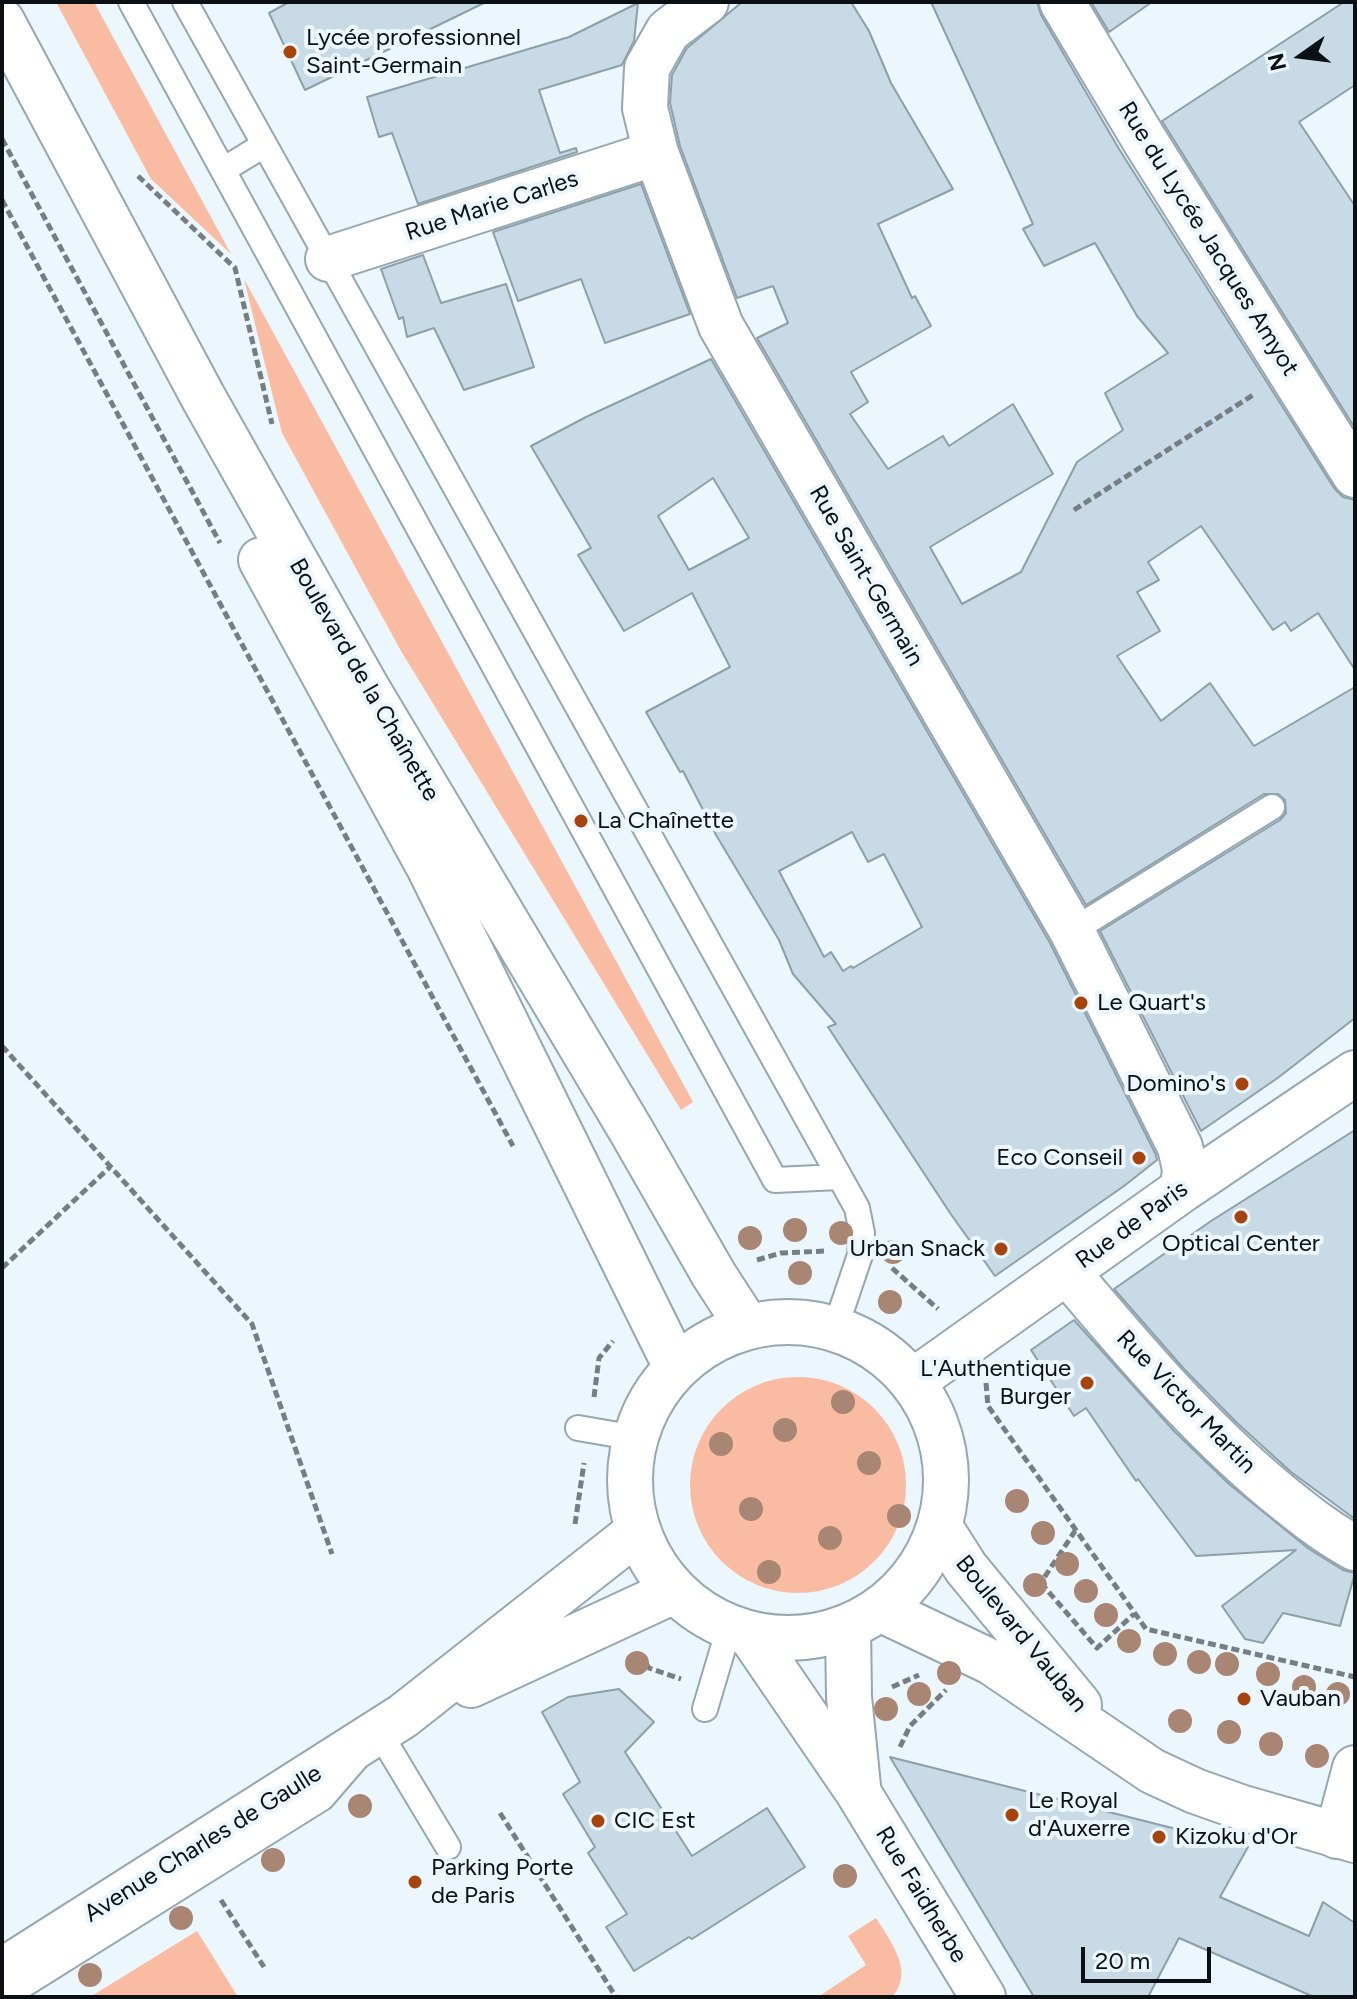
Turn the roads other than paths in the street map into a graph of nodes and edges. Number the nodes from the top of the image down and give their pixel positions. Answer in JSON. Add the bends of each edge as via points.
{"nodes":[{"id":1,"x":131,"y":2,"type":"edge"},
{"id":2,"x":185,"y":2,"type":"edge"},
{"id":3,"x":706,"y":2,"type":"edge"},
{"id":4,"x":1062,"y":2,"type":"edge"},
{"id":5,"x":2,"y":21,"type":"edge"},
{"id":6,"x":2,"y":79,"type":"edge"},
{"id":7,"x":264,"y":145,"type":"junction"},
{"id":8,"x":656,"y":153,"type":"junction"},
{"id":9,"x":223,"y":170,"type":"junction"},
{"id":10,"x":328,"y":259,"type":"junction"},
{"id":11,"x":1355,"y":475,"type":"edge"},
{"id":12,"x":1272,"y":807,"type":"dead end"},
{"id":13,"x":1072,"y":931,"type":"junction"},
{"id":14,"x":1355,"y":1073,"type":"edge"},
{"id":15,"x":1181,"y":1168,"type":"junction"},
{"id":16,"x":839,"y":1177,"type":"junction"},
{"id":17,"x":1067,"y":1272,"type":"junction"},
{"id":18,"x":747,"y":1326,"type":"junction"},
{"id":19,"x":835,"y":1329,"type":"junction"},
{"id":20,"x":676,"y":1367,"type":"junction"},
{"id":21,"x":912,"y":1382,"type":"junction"},
{"id":22,"x":578,"y":1428,"type":"dead end"},
{"id":23,"x":636,"y":1438,"type":"junction"},
{"id":24,"x":940,"y":1527,"type":"junction"},
{"id":25,"x":638,"y":1531,"type":"junction"},
{"id":26,"x":1355,"y":1548,"type":"edge"},
{"id":27,"x":674,"y":1591,"type":"junction"},
{"id":28,"x":864,"y":1618,"type":"junction"},
{"id":29,"x":740,"y":1631,"type":"junction"},
{"id":30,"x":705,"y":1709,"type":"dead end"},
{"id":31,"x":391,"y":1724,"type":"junction"},
{"id":32,"x":1105,"y":1739,"type":"junction"},
{"id":33,"x":1355,"y":1768,"type":"edge"},
{"id":34,"x":858,"y":1792,"type":"junction"},
{"id":35,"x":1346,"y":1838,"type":"edge"},
{"id":36,"x":448,"y":1847,"type":"dead end"},
{"id":37,"x":2,"y":1971,"type":"edge"},
{"id":38,"x":4,"y":1997,"type":"edge"},
{"id":39,"x":983,"y":1997,"type":"edge"}],
"edges":[{"from":1,"to":9,"type":"lane"},
{"from":2,"to":7,"type":"lane"},
{"from":3,"to":8,"type":"main road","name":"Rue Saint-Germain","via":[[668,31],[647,68],[645,108]]},
{"from":4,"to":11,"type":"main road","name":"Rue du Lycée Jacques Amyot"},
{"from":5,"to":18,"type":"main road","name":"Boulevard de la Chaînette","via":[[203,397],[367,688],[632,1132],[730,1269]]},
{"from":6,"to":20,"type":"main road","via":[[430,869]]},
{"from":7,"to":9,"type":"lane"},
{"from":7,"to":10,"type":"lane"},
{"from":8,"to":10,"type":"main road","name":"Rue Marie Carles"},
{"from":8,"to":13,"type":"main road","name":"Rue Saint-Germain","via":[[721,326]]},
{"from":9,"to":16,"type":"lane","via":[[775,1180]]},
{"from":10,"to":16,"type":"lane"},
{"from":12,"to":13,"type":"lane"},
{"from":13,"to":15,"type":"main road","name":"Rue Saint-Germain"},
{"from":14,"to":15,"type":"main road","name":"Rue de Paris","via":[[1220,1163]]},
{"from":15,"to":17,"type":"main road","name":"Rue de Paris"},
{"from":16,"to":19,"type":"lane","via":[[857,1208],[862,1233],[860,1255]]},
{"from":17,"to":21,"type":"main road","name":"Rue de Paris"},
{"from":17,"to":26,"type":"main road","name":"Rue Victor Martin","via":[[1144,1364],[1230,1454],[1326,1533]]},
{"from":18,"to":19,"type":"main road","via":[[806,1323]]},
{"from":18,"to":20,"type":"main road","via":[[709,1343]]},
{"from":19,"to":21,"type":"main road","via":[[865,1341]]},
{"from":20,"to":23,"type":"main road","via":[[645,1412]]},
{"from":21,"to":24,"type":"main road","via":[[937,1427],[946,1477]]},
{"from":22,"to":23,"type":"lane"},
{"from":23,"to":25,"type":"main road","via":[[630,1469]]},
{"from":24,"to":28,"type":"main road","via":[[917,1573]]},
{"from":24,"to":32,"type":"main road","name":"Boulevard Vauban","via":[[966,1568]]},
{"from":25,"to":27,"type":"main road"},
{"from":25,"to":31,"type":"main road","name":"Avenue Charles de Gaulle"},
{"from":27,"to":29,"type":"main road","via":[[700,1612]]},
{"from":27,"to":31,"type":"main road","name":"Avenue Charles de Gaulle"},
{"from":28,"to":29,"type":"main road","via":[[800,1639]]},
{"from":28,"to":32,"type":"main road","name":"Boulevard Vauban","via":[[991,1662]]},
{"from":28,"to":34,"type":"main road","name":"Rue Faidherbe","via":[[849,1697]]},
{"from":29,"to":30,"type":"lane"},
{"from":29,"to":34,"type":"main road","name":"Rue Faidherbe"},
{"from":31,"to":36,"type":"lane"},
{"from":31,"to":37,"type":"main road","name":"Avenue Charles de Gaulle"},
{"from":31,"to":38,"type":"lane","via":[[322,1798]]},
{"from":32,"to":35,"type":"main road","name":"Boulevard Vauban","via":[[1152,1771],[1195,1791]]},
{"from":33,"to":35,"type":"main road"},
{"from":34,"to":39,"type":"main road","name":"Rue Faidherbe"}]}
